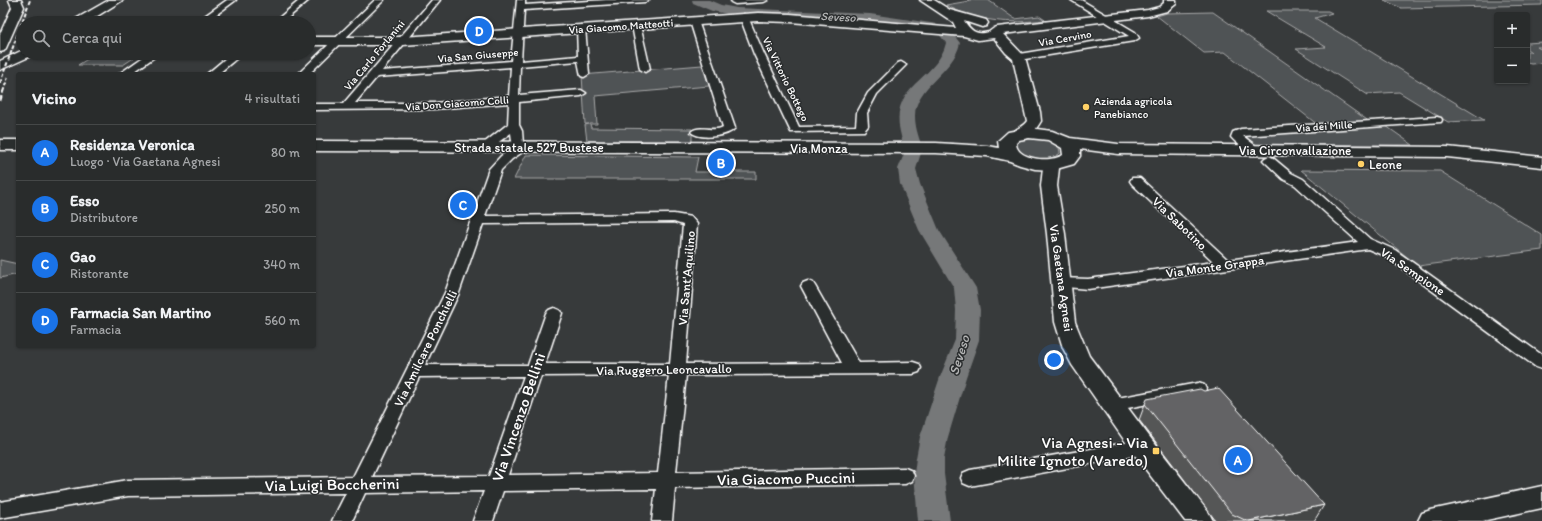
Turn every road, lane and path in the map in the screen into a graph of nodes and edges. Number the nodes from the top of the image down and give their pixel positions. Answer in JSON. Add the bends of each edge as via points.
{"nodes":[{"id":1,"x":117,"y":0,"type":"edge"},
{"id":2,"x":232,"y":0,"type":"edge"},
{"id":3,"x":305,"y":0,"type":"edge"},
{"id":4,"x":380,"y":0,"type":"edge"},
{"id":5,"x":436,"y":0,"type":"edge"},
{"id":6,"x":645,"y":0,"type":"edge"},
{"id":7,"x":764,"y":0,"type":"edge"},
{"id":8,"x":926,"y":0,"type":"edge"},
{"id":9,"x":1075,"y":0,"type":"edge"},
{"id":10,"x":1170,"y":0,"type":"edge"},
{"id":11,"x":736,"y":2,"type":"dead end"},
{"id":12,"x":11,"y":3,"type":"edge"},
{"id":13,"x":521,"y":4,"type":"edge"},
{"id":14,"x":946,"y":12,"type":"junction"},
{"id":15,"x":90,"y":16,"type":"edge"},
{"id":16,"x":209,"y":16,"type":"edge"},
{"id":17,"x":286,"y":16,"type":"edge"},
{"id":18,"x":744,"y":18,"type":"junction"},
{"id":19,"x":1106,"y":18,"type":"junction"},
{"id":20,"x":694,"y":21,"type":"junction"},
{"id":21,"x":636,"y":25,"type":"junction"},
{"id":22,"x":581,"y":28,"type":"junction"},
{"id":23,"x":991,"y":28,"type":"junction"},
{"id":24,"x":967,"y":31,"type":"junction"},
{"id":25,"x":517,"y":33,"type":"junction"},
{"id":26,"x":337,"y":41,"type":"junction"},
{"id":27,"x":402,"y":41,"type":"junction"},
{"id":28,"x":316,"y":42,"type":"edge"},
{"id":29,"x":0,"y":48,"type":"edge"},
{"id":30,"x":1014,"y":54,"type":"junction"},
{"id":31,"x":16,"y":58,"type":"edge"},
{"id":32,"x":583,"y":58,"type":"junction"},
{"id":33,"x":145,"y":60,"type":"edge"},
{"id":34,"x":229,"y":60,"type":"edge"},
{"id":35,"x":515,"y":64,"type":"junction"},
{"id":36,"x":902,"y":65,"type":"dead end"},
{"id":37,"x":0,"y":66,"type":"edge"},
{"id":38,"x":645,"y":69,"type":"dead end"},
{"id":39,"x":127,"y":72,"type":"edge"},
{"id":40,"x":214,"y":72,"type":"edge"},
{"id":41,"x":305,"y":72,"type":"edge"},
{"id":42,"x":376,"y":74,"type":"junction"},
{"id":43,"x":584,"y":74,"type":"dead end"},
{"id":44,"x":581,"y":93,"type":"dead end"},
{"id":45,"x":514,"y":99,"type":"junction"},
{"id":46,"x":316,"y":107,"type":"edge"},
{"id":47,"x":346,"y":107,"type":"junction"},
{"id":48,"x":1437,"y":120,"type":"dead end"},
{"id":49,"x":1034,"y":121,"type":"junction"},
{"id":50,"x":513,"y":125,"type":"junction"},
{"id":51,"x":697,"y":132,"type":"dead end"},
{"id":52,"x":1014,"y":137,"type":"junction"},
{"id":53,"x":1058,"y":139,"type":"junction"},
{"id":54,"x":0,"y":145,"type":"edge"},
{"id":55,"x":16,"y":145,"type":"edge"},
{"id":56,"x":316,"y":146,"type":"edge"},
{"id":57,"x":487,"y":147,"type":"junction"},
{"id":58,"x":521,"y":147,"type":"junction"},
{"id":59,"x":744,"y":148,"type":"joint"},
{"id":60,"x":962,"y":149,"type":"junction"},
{"id":61,"x":1118,"y":149,"type":"junction"},
{"id":62,"x":1255,"y":150,"type":"junction"},
{"id":63,"x":1022,"y":159,"type":"junction"},
{"id":64,"x":1269,"y":160,"type":"dead end"},
{"id":65,"x":1061,"y":162,"type":"junction"},
{"id":66,"x":1542,"y":162,"type":"edge"},
{"id":67,"x":495,"y":169,"type":"junction"},
{"id":68,"x":1136,"y":181,"type":"dead end"},
{"id":69,"x":1049,"y":186,"type":"junction"},
{"id":70,"x":478,"y":220,"type":"junction"},
{"id":71,"x":1365,"y":242,"type":"junction"},
{"id":72,"x":1225,"y":265,"type":"junction"},
{"id":73,"x":1060,"y":283,"type":"junction"},
{"id":74,"x":808,"y":286,"type":"dead end"},
{"id":75,"x":554,"y":313,"type":"dead end"},
{"id":76,"x":1542,"y":363,"type":"edge"},
{"id":77,"x":853,"y":368,"type":"junction"},
{"id":78,"x":914,"y":368,"type":"dead end"},
{"id":79,"x":678,"y":369,"type":"junction"},
{"id":80,"x":534,"y":370,"type":"junction"},
{"id":81,"x":414,"y":371,"type":"junction"},
{"id":82,"x":1198,"y":389,"type":"edge"},
{"id":83,"x":1112,"y":405,"type":"junction"},
{"id":84,"x":1143,"y":447,"type":"junction"},
{"id":85,"x":905,"y":476,"type":"dead end"},
{"id":86,"x":970,"y":478,"type":"dead end"},
{"id":87,"x":666,"y":481,"type":"junction"},
{"id":88,"x":496,"y":482,"type":"junction"},
{"id":89,"x":361,"y":484,"type":"junction"},
{"id":90,"x":1542,"y":497,"type":"edge"},
{"id":91,"x":0,"y":510,"type":"edge"},
{"id":92,"x":1478,"y":516,"type":"edge"},
{"id":93,"x":342,"y":521,"type":"edge"},
{"id":94,"x":483,"y":521,"type":"edge"},
{"id":95,"x":662,"y":521,"type":"edge"},
{"id":96,"x":1200,"y":521,"type":"edge"},
{"id":97,"x":1430,"y":521,"type":"edge"}],
"edges":[{"from":1,"to":15,"type":"street"},
{"from":2,"to":16,"type":"street"},
{"from":3,"to":17,"type":"street"},
{"from":4,"to":26,"type":"street"},
{"from":5,"to":27,"type":"street","name":"Via Carlo Forlanini"},
{"from":6,"to":13,"type":"street"},
{"from":7,"to":11,"type":"street"},
{"from":8,"to":14,"type":"street"},
{"from":9,"to":19,"type":"street"},
{"from":10,"to":19,"type":"street","via":[[1170,4],[1163,9]]},
{"from":12,"to":29,"type":"street","via":[[18,7]]},
{"from":13,"to":25,"type":"street"},
{"from":14,"to":23,"type":"street"},
{"from":14,"to":24,"type":"street"},
{"from":18,"to":20,"type":"street","name":"Via Giacomo Matteotti"},
{"from":18,"to":24,"type":"street","name":"Via Giacomo Matteotti","via":[[790,18]]},
{"from":18,"to":36,"type":"street","name":"Via Vittorio Bottego","via":[[795,130],[860,129],[862,113],[873,93]]},
{"from":19,"to":23,"type":"street"},
{"from":19,"to":30,"type":"street","name":"Via Cervino","via":[[1134,38]]},
{"from":20,"to":21,"type":"street","name":"Via Giacomo Matteotti"},
{"from":20,"to":51,"type":"street","via":[[729,128],[725,132]]},
{"from":21,"to":22,"type":"street","name":"Via Giacomo Matteotti"},
{"from":21,"to":38,"type":"street"},
{"from":22,"to":25,"type":"street","name":"Via Giacomo Matteotti"},
{"from":22,"to":32,"type":"street"},
{"from":23,"to":24,"type":"street","via":[[986,36]]},
{"from":23,"to":24,"type":"street","via":[[969,23]]},
{"from":23,"to":30,"type":"street"},
{"from":24,"to":30,"type":"street"},
{"from":25,"to":27,"type":"street","name":"Via Giacomo Matteotti"},
{"from":25,"to":35,"type":"street"},
{"from":26,"to":27,"type":"street","name":"Via Giacomo Matteotti"},
{"from":26,"to":28,"type":"street","name":"Via Giacomo Matteotti"},
{"from":26,"to":41,"type":"street"},
{"from":27,"to":42,"type":"street","name":"Via Carlo Forlanini"},
{"from":30,"to":49,"type":"street"},
{"from":31,"to":37,"type":"street"},
{"from":32,"to":35,"type":"street","name":"Via San Giuseppe"},
{"from":32,"to":43,"type":"street"},
{"from":33,"to":39,"type":"street"},
{"from":34,"to":40,"type":"street"},
{"from":35,"to":42,"type":"street","name":"Via San Giuseppe"},
{"from":35,"to":45,"type":"street"},
{"from":42,"to":47,"type":"street","name":"Via Carlo Forlanini"},
{"from":44,"to":45,"type":"street","name":"Via Don Giacomo Colli"},
{"from":45,"to":47,"type":"street","name":"Via Don Giacomo Colli","via":[[434,106]]},
{"from":45,"to":50,"type":"street"},
{"from":46,"to":47,"type":"street","name":"Via Don Giacomo Colli"},
{"from":48,"to":62,"type":"street","name":"Via dei Mille","via":[[1237,134]]},
{"from":49,"to":52,"type":"street","via":[[1028,130]]},
{"from":49,"to":53,"type":"street"},
{"from":50,"to":57,"type":"street"},
{"from":50,"to":58,"type":"street"},
{"from":52,"to":53,"type":"main road","name":"Via Circonvallazione","via":[[1039,134]]},
{"from":52,"to":60,"type":"main road"},
{"from":52,"to":63,"type":"main road","via":[[1006,147]]},
{"from":53,"to":61,"type":"main road","name":"Via Circonvallazione"},
{"from":53,"to":65,"type":"main road","via":[[1072,151],[1072,155]]},
{"from":54,"to":55,"type":"main road"},
{"from":56,"to":57,"type":"main road","name":"Strada statale 527 Bustese"},
{"from":57,"to":58,"type":"main road","name":"Strada statale 527 Bustese"},
{"from":57,"to":67,"type":"street"},
{"from":58,"to":59,"type":"main road","name":"Strada statale 527 Bustese"},
{"from":58,"to":67,"type":"street","name":"Via Amilcare Ponchielli","via":[[513,151]]},
{"from":59,"to":60,"type":"main road","name":"Via Monza"},
{"from":60,"to":63,"type":"main road"},
{"from":61,"to":62,"type":"main road","name":"Via Circonvallazione"},
{"from":61,"to":65,"type":"main road","name":"Via Circonvallazione","via":[[1088,153]]},
{"from":62,"to":66,"type":"main road","name":"Via Circonvallazione","via":[[1432,151]]},
{"from":63,"to":65,"type":"main road","name":"Via Circonvallazione"},
{"from":63,"to":69,"type":"street"},
{"from":64,"to":71,"type":"street","name":"Via Sempione","via":[[1287,176],[1299,182]]},
{"from":65,"to":69,"type":"street","name":"Via Gaetana Agnesi","via":[[1051,168]]},
{"from":67,"to":70,"type":"street","name":"Via Amilcare Ponchielli"},
{"from":68,"to":72,"type":"street","name":"Via Sabotino"},
{"from":69,"to":73,"type":"street","name":"Via Gaetana Agnesi"},
{"from":70,"to":79,"type":"street","name":"Via Sant'Aquilino","via":[[686,220],[690,224]]},
{"from":70,"to":81,"type":"street","name":"Via Amilcare Ponchielli","via":[[452,293]]},
{"from":71,"to":72,"type":"street","name":"Via Monte Grappa","via":[[1366,245],[1362,246]]},
{"from":71,"to":76,"type":"street","name":"Via Sempione","via":[[1390,253]]},
{"from":72,"to":73,"type":"street","name":"Via Monte Grappa","via":[[1085,284]]},
{"from":73,"to":83,"type":"street","name":"Via Gaetana Agnesi","via":[[1065,322],[1074,348]]},
{"from":74,"to":77,"type":"street"},
{"from":75,"to":80,"type":"street","name":"Via Vincenzo Bellini"},
{"from":77,"to":78,"type":"street","name":"Via Ruggero Leoncavallo"},
{"from":77,"to":79,"type":"street","name":"Via Ruggero Leoncavallo"},
{"from":79,"to":80,"type":"street","name":"Via Ruggero Leoncavallo"},
{"from":79,"to":87,"type":"street","name":"Via Sant'Aquilino"},
{"from":80,"to":81,"type":"street","name":"Via Ruggero Leoncavallo"},
{"from":80,"to":88,"type":"street","name":"Via Vincenzo Bellini"},
{"from":81,"to":89,"type":"street","name":"Via Amilcare Ponchielli"},
{"from":82,"to":83,"type":"street"},
{"from":83,"to":84,"type":"street","name":"Via Gaetana Agnesi"},
{"from":84,"to":86,"type":"street"},
{"from":84,"to":96,"type":"street","name":"Via Gaetana Agnesi"},
{"from":85,"to":87,"type":"street","name":"Via Giacomo Puccini"},
{"from":87,"to":88,"type":"street","name":"Via Luigi Boccherini"},
{"from":87,"to":95,"type":"street","name":"Via Sant'Aquilino"},
{"from":88,"to":89,"type":"street","name":"Via Luigi Boccherini"},
{"from":88,"to":94,"type":"street","name":"Via Vincenzo Bellini"},
{"from":89,"to":91,"type":"street","name":"Via Luigi Boccherini","via":[[128,488]]},
{"from":89,"to":93,"type":"street","name":"Via Amilcare Ponchielli"},
{"from":90,"to":92,"type":"street"},
{"from":92,"to":97,"type":"street"}]}
